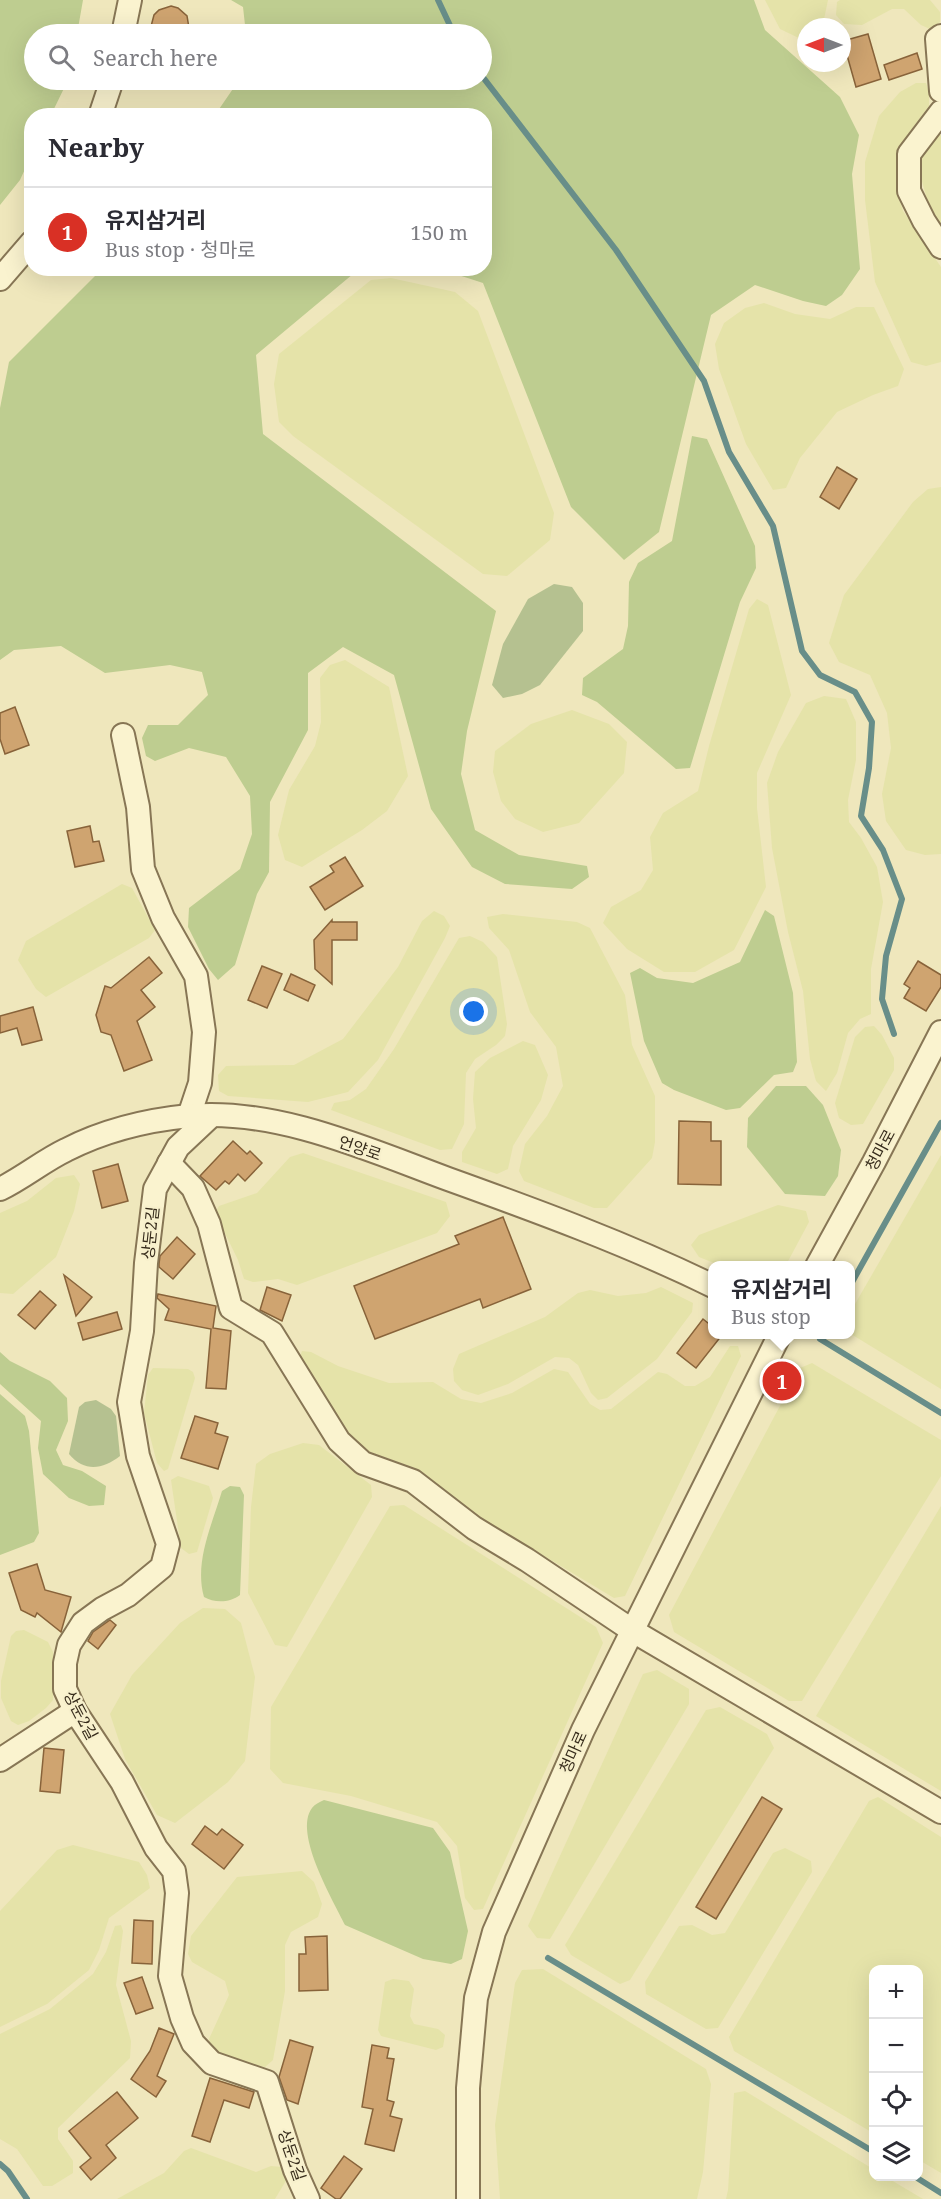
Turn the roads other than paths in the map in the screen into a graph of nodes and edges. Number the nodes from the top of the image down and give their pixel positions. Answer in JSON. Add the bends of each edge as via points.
{"nodes":[{"id":1,"x":130,"y":0,"type":"edge"},
{"id":2,"x":125,"y":24,"type":"edge"},
{"id":3,"x":941,"y":36,"type":"edge"},
{"id":4,"x":109,"y":90,"type":"edge"},
{"id":5,"x":941,"y":91,"type":"edge"},
{"id":6,"x":103,"y":108,"type":"edge"},
{"id":7,"x":941,"y":112,"type":"edge"},
{"id":8,"x":941,"y":247,"type":"edge"},
{"id":9,"x":24,"y":251,"type":"edge"},
{"id":10,"x":0,"y":279,"type":"edge"},
{"id":11,"x":123,"y":735,"type":"dead end"},
{"id":12,"x":941,"y":1032,"type":"edge"},
{"id":13,"x":200,"y":1116,"type":"junction"},
{"id":14,"x":169,"y":1163,"type":"junction"},
{"id":15,"x":0,"y":1189,"type":"edge"},
{"id":16,"x":821,"y":1261,"type":"edge"},
{"id":17,"x":708,"y":1284,"type":"edge"},
{"id":18,"x":778,"y":1339,"type":"edge"},
{"id":19,"x":633,"y":1631,"type":"junction"},
{"id":20,"x":75,"y":1711,"type":"junction"},
{"id":21,"x":0,"y":1760,"type":"edge"},
{"id":22,"x":941,"y":1812,"type":"edge"},
{"id":23,"x":308,"y":2199,"type":"edge"},
{"id":24,"x":468,"y":2199,"type":"edge"}],
"edges":[{"from":1,"to":2,"type":"street"},
{"from":3,"to":5,"type":"street","via":[[937,39]]},
{"from":4,"to":6,"type":"street"},
{"from":7,"to":8,"type":"street","via":[[909,154],[909,191]]},
{"from":9,"to":10,"type":"street"},
{"from":11,"to":13,"type":"street","via":[[138,807],[144,868],[163,918],[196,976],[204,1032]]},
{"from":12,"to":16,"type":"street","name":"청마로"},
{"from":13,"to":14,"type":"street","name":"상둔2길"},
{"from":13,"to":15,"type":"street","name":"언양로","via":[[145,1123],[87,1141]]},
{"from":13,"to":17,"type":"street","name":"언양로","via":[[233,1116],[312,1131],[541,1213]]},
{"from":14,"to":19,"type":"street","via":[[193,1188],[209,1224],[231,1308],[272,1333],[339,1441],[363,1463],[413,1481],[474,1528]]},
{"from":14,"to":20,"type":"street","name":"상둔2길","via":[[155,1189],[142,1331],[129,1402],[138,1456],[168,1544],[162,1567],[128,1595],[83,1623],[69,1645],[64,1663],[65,1689]]},
{"from":18,"to":19,"type":"street","name":"청마로"},
{"from":19,"to":22,"type":"street"},
{"from":19,"to":24,"type":"street","name":"청마로","via":[[535,1839],[494,1932],[482,1973],[468,2088]]},
{"from":20,"to":21,"type":"street"},
{"from":20,"to":23,"type":"street","name":"상둔2길","via":[[122,1782],[156,1848],[174,1871],[177,1893],[170,1976],[193,2043],[212,2063],[267,2082]]}]}
